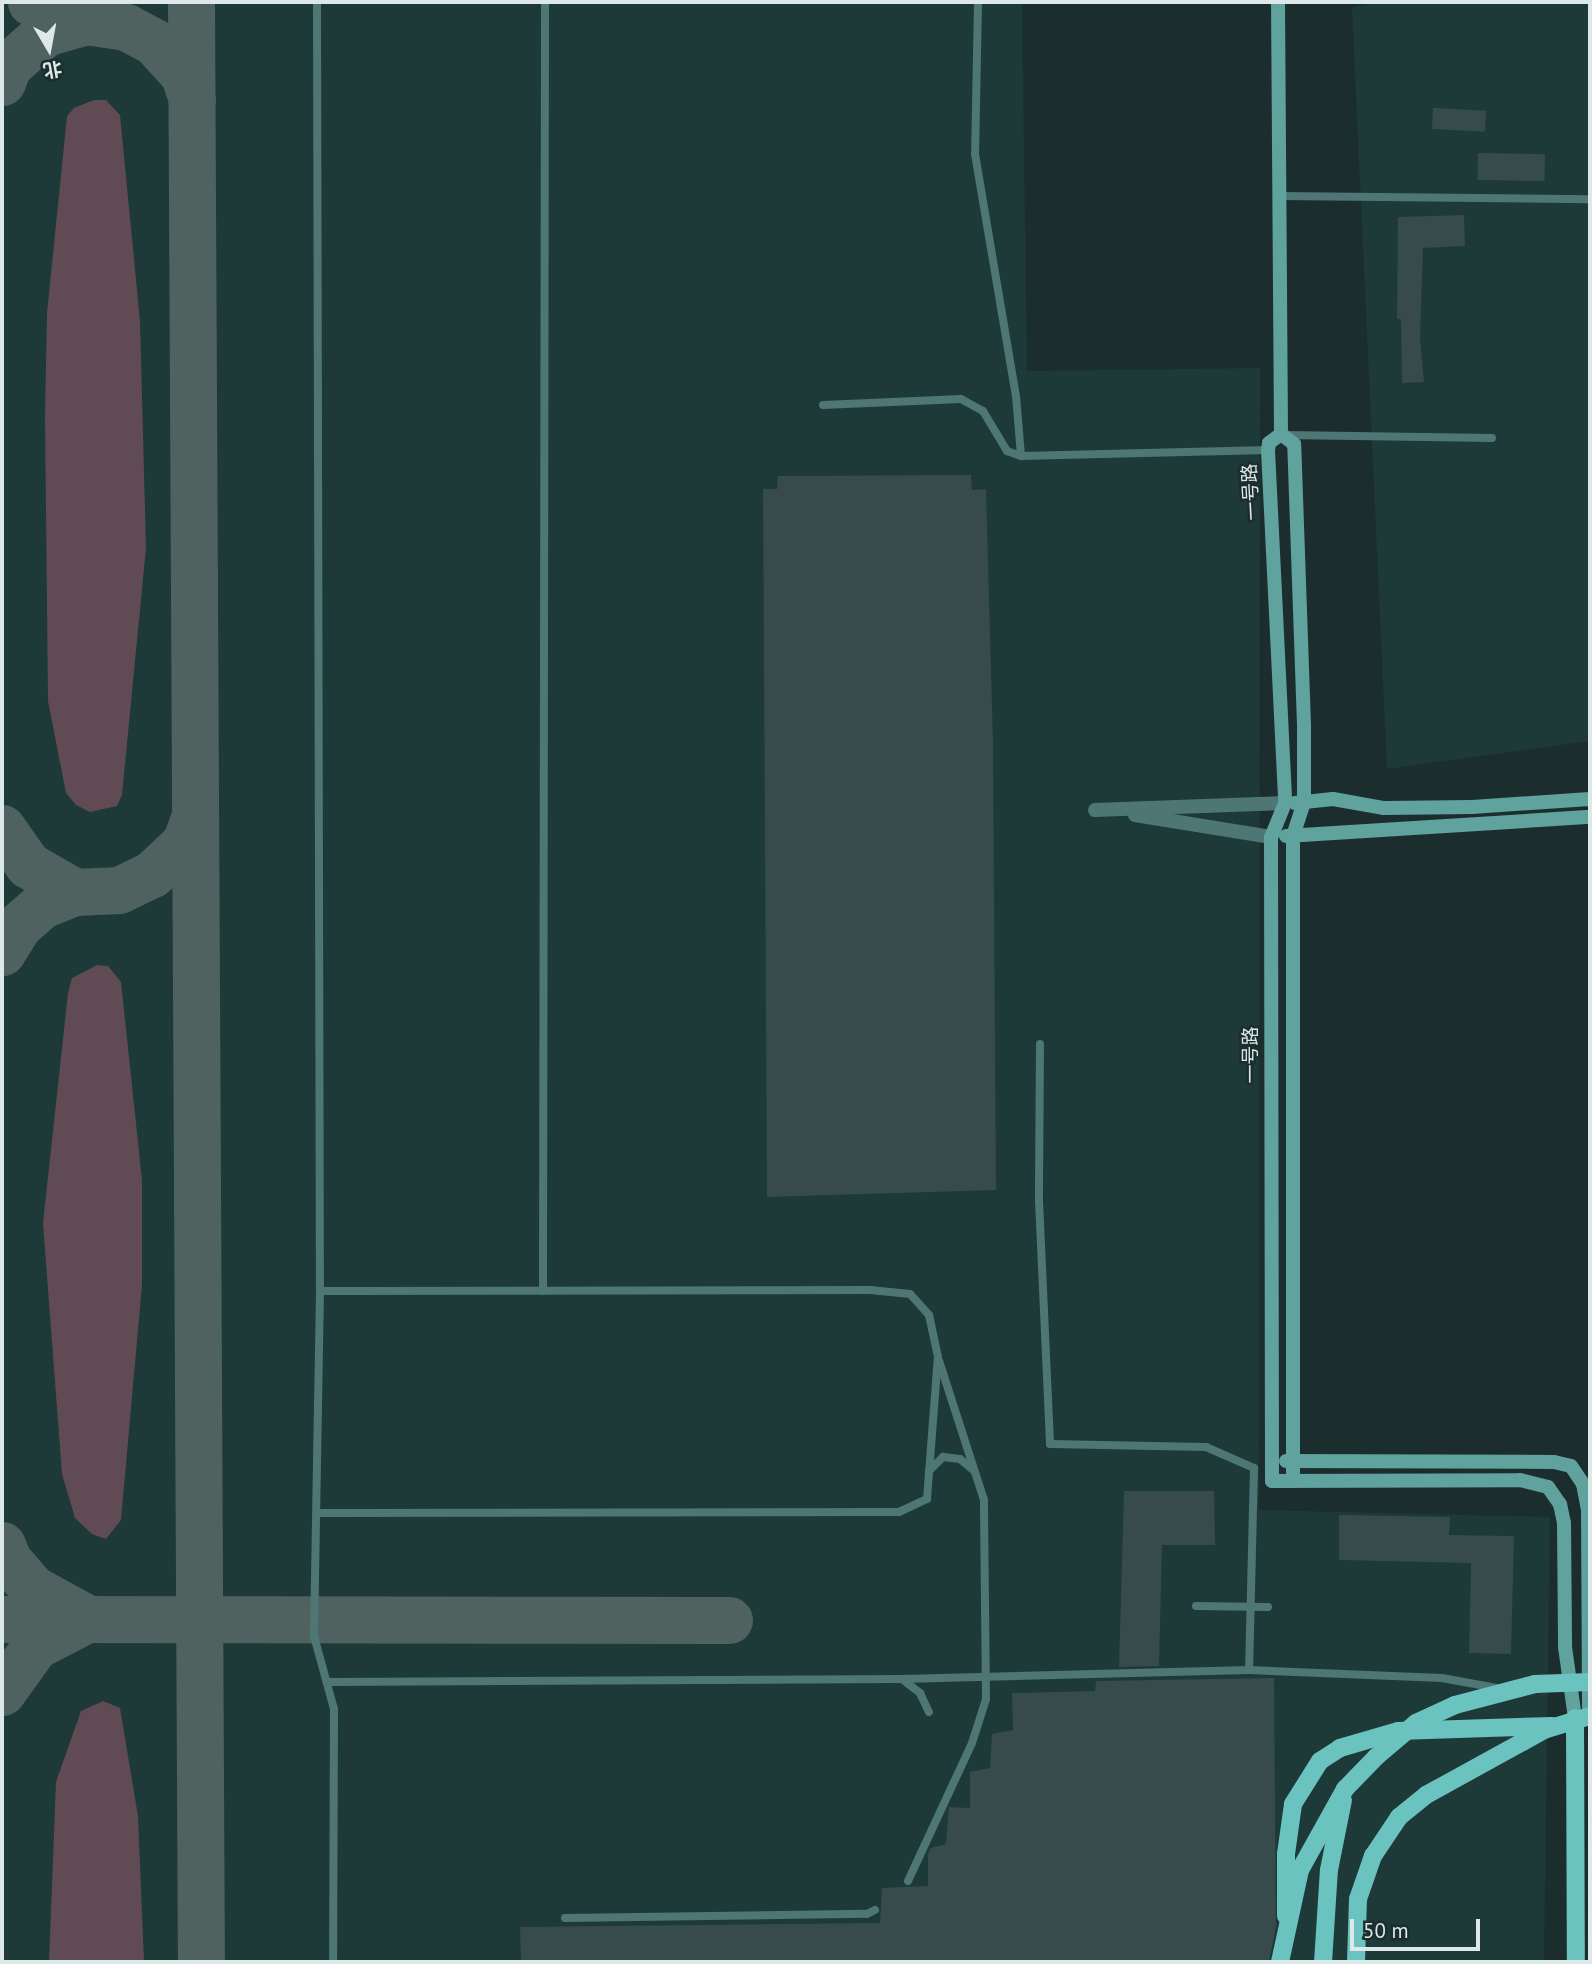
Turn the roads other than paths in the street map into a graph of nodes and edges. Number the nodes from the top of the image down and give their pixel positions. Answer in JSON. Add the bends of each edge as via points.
{"nodes":[{"id":1,"x":317,"y":2,"type":"edge"},
{"id":2,"x":545,"y":2,"type":"edge"},
{"id":3,"x":978,"y":2,"type":"edge"},
{"id":4,"x":1278,"y":2,"type":"edge"},
{"id":5,"x":1280,"y":196,"type":"junction"},
{"id":6,"x":1590,"y":199,"type":"edge"},
{"id":7,"x":823,"y":405,"type":"dead end"},
{"id":8,"x":1281,"y":435,"type":"junction"},
{"id":9,"x":1492,"y":439,"type":"dead end"},
{"id":10,"x":1268,"y":450,"type":"junction"},
{"id":11,"x":1021,"y":456,"type":"junction"},
{"id":12,"x":1590,"y":799,"type":"edge"},
{"id":13,"x":1285,"y":803,"type":"junction"},
{"id":14,"x":1304,"y":803,"type":"junction"},
{"id":15,"x":1590,"y":817,"type":"edge"},
{"id":16,"x":1293,"y":836,"type":"junction"},
{"id":17,"x":1271,"y":837,"type":"junction"},
{"id":18,"x":1040,"y":1044,"type":"dead end"},
{"id":19,"x":320,"y":1291,"type":"junction"},
{"id":20,"x":543,"y":1291,"type":"junction"},
{"id":21,"x":938,"y":1357,"type":"junction"},
{"id":22,"x":1272,"y":1461,"type":"junction"},
{"id":23,"x":1292,"y":1461,"type":"junction"},
{"id":24,"x":929,"y":1472,"type":"junction"},
{"id":25,"x":975,"y":1472,"type":"junction"},
{"id":26,"x":1293,"y":1481,"type":"junction"},
{"id":27,"x":317,"y":1513,"type":"junction"},
{"id":28,"x":1196,"y":1606,"type":"dead end"},
{"id":29,"x":1253,"y":1606,"type":"junction"},
{"id":30,"x":1268,"y":1607,"type":"dead end"},
{"id":31,"x":1249,"y":1670,"type":"junction"},
{"id":32,"x":902,"y":1679,"type":"junction"},
{"id":33,"x":984,"y":1679,"type":"junction"},
{"id":34,"x":330,"y":1682,"type":"junction"},
{"id":35,"x":1590,"y":1682,"type":"edge"},
{"id":36,"x":1525,"y":1694,"type":"dead end"},
{"id":37,"x":929,"y":1712,"type":"dead end"},
{"id":38,"x":1585,"y":1717,"type":"edge"},
{"id":39,"x":1552,"y":1726,"type":"junction"},
{"id":40,"x":1345,"y":1789,"type":"junction"},
{"id":41,"x":908,"y":1881,"type":"dead end"},
{"id":42,"x":875,"y":1910,"type":"dead end"},
{"id":43,"x":565,"y":1918,"type":"dead end"},
{"id":44,"x":333,"y":1962,"type":"edge"},
{"id":45,"x":1280,"y":1962,"type":"edge"},
{"id":46,"x":1286,"y":1962,"type":"edge"},
{"id":47,"x":1323,"y":1962,"type":"edge"},
{"id":48,"x":1356,"y":1962,"type":"edge"},
{"id":49,"x":1576,"y":1962,"type":"edge"}],
"edges":[{"from":1,"to":19,"type":"lane"},
{"from":2,"to":20,"type":"lane"},
{"from":3,"to":11,"type":"lane","via":[[976,168],[1016,396]]},
{"from":4,"to":5,"type":"main road"},
{"from":5,"to":6,"type":"lane"},
{"from":5,"to":8,"type":"main road"},
{"from":7,"to":11,"type":"lane","via":[[961,400],[983,411],[1007,451]]},
{"from":8,"to":9,"type":"lane"},
{"from":8,"to":10,"type":"main road","name":"一号路","via":[[1269,443]]},
{"from":8,"to":14,"type":"main road","via":[[1294,444]]},
{"from":10,"to":11,"type":"lane"},
{"from":10,"to":13,"type":"main road","name":"一号路"},
{"from":12,"to":14,"type":"main road","via":[[1472,807],[1384,808],[1333,799]]},
{"from":13,"to":14,"type":"main road"},
{"from":13,"to":17,"type":"main road","name":"一号路"},
{"from":13,"to":17,"type":"street","via":[[1095,810]]},
{"from":14,"to":16,"type":"main road"},
{"from":15,"to":16,"type":"main road"},
{"from":16,"to":17,"type":"main road"},
{"from":16,"to":23,"type":"main road"},
{"from":17,"to":22,"type":"main road","name":"一号路"},
{"from":18,"to":29,"type":"lane","via":[[1039,1201],[1050,1444],[1206,1447],[1254,1468]]},
{"from":19,"to":20,"type":"lane"},
{"from":19,"to":27,"type":"lane"},
{"from":20,"to":21,"type":"lane","via":[[870,1290],[909,1294],[929,1315]]},
{"from":21,"to":24,"type":"lane"},
{"from":21,"to":25,"type":"lane"},
{"from":22,"to":23,"type":"main road"},
{"from":22,"to":26,"type":"main road","name":"一号路","via":[[1272,1481]]},
{"from":23,"to":26,"type":"main road"},
{"from":23,"to":38,"type":"main road","via":[[1553,1462],[1571,1466],[1583,1484],[1587,1509]]},
{"from":24,"to":25,"type":"lane","via":[[943,1457],[960,1459]]},
{"from":24,"to":27,"type":"lane","via":[[926,1499],[899,1512]]},
{"from":25,"to":33,"type":"lane","via":[[984,1500]]},
{"from":26,"to":38,"type":"main road","via":[[1520,1480],[1548,1488],[1560,1504],[1565,1647]]},
{"from":27,"to":34,"type":"lane","via":[[314,1636]]},
{"from":28,"to":29,"type":"lane"},
{"from":29,"to":30,"type":"lane"},
{"from":29,"to":31,"type":"lane"},
{"from":31,"to":33,"type":"lane"},
{"from":31,"to":36,"type":"lane","via":[[1442,1678]]},
{"from":32,"to":33,"type":"lane"},
{"from":32,"to":34,"type":"lane"},
{"from":32,"to":37,"type":"lane","via":[[920,1693]]},
{"from":33,"to":41,"type":"lane","via":[[986,1699],[972,1743]]},
{"from":34,"to":44,"type":"lane","via":[[334,1709]]},
{"from":35,"to":40,"type":"main road","bridge":true,"via":[[1535,1684],[1434,1713],[1398,1738]]},
{"from":38,"to":39,"type":"main road"},
{"from":38,"to":49,"type":"main road"},
{"from":39,"to":46,"type":"main road","via":[[1398,1731],[1340,1748],[1320,1761],[1293,1804],[1288,1829]]},
{"from":39,"to":48,"type":"main road","via":[[1426,1795],[1389,1828],[1358,1899]]},
{"from":40,"to":45,"type":"main road","bridge":true,"via":[[1300,1870]]},
{"from":40,"to":47,"type":"main road","bridge":true,"via":[[1329,1870]]},
{"from":42,"to":43,"type":"lane","via":[[867,1914]]}]}
